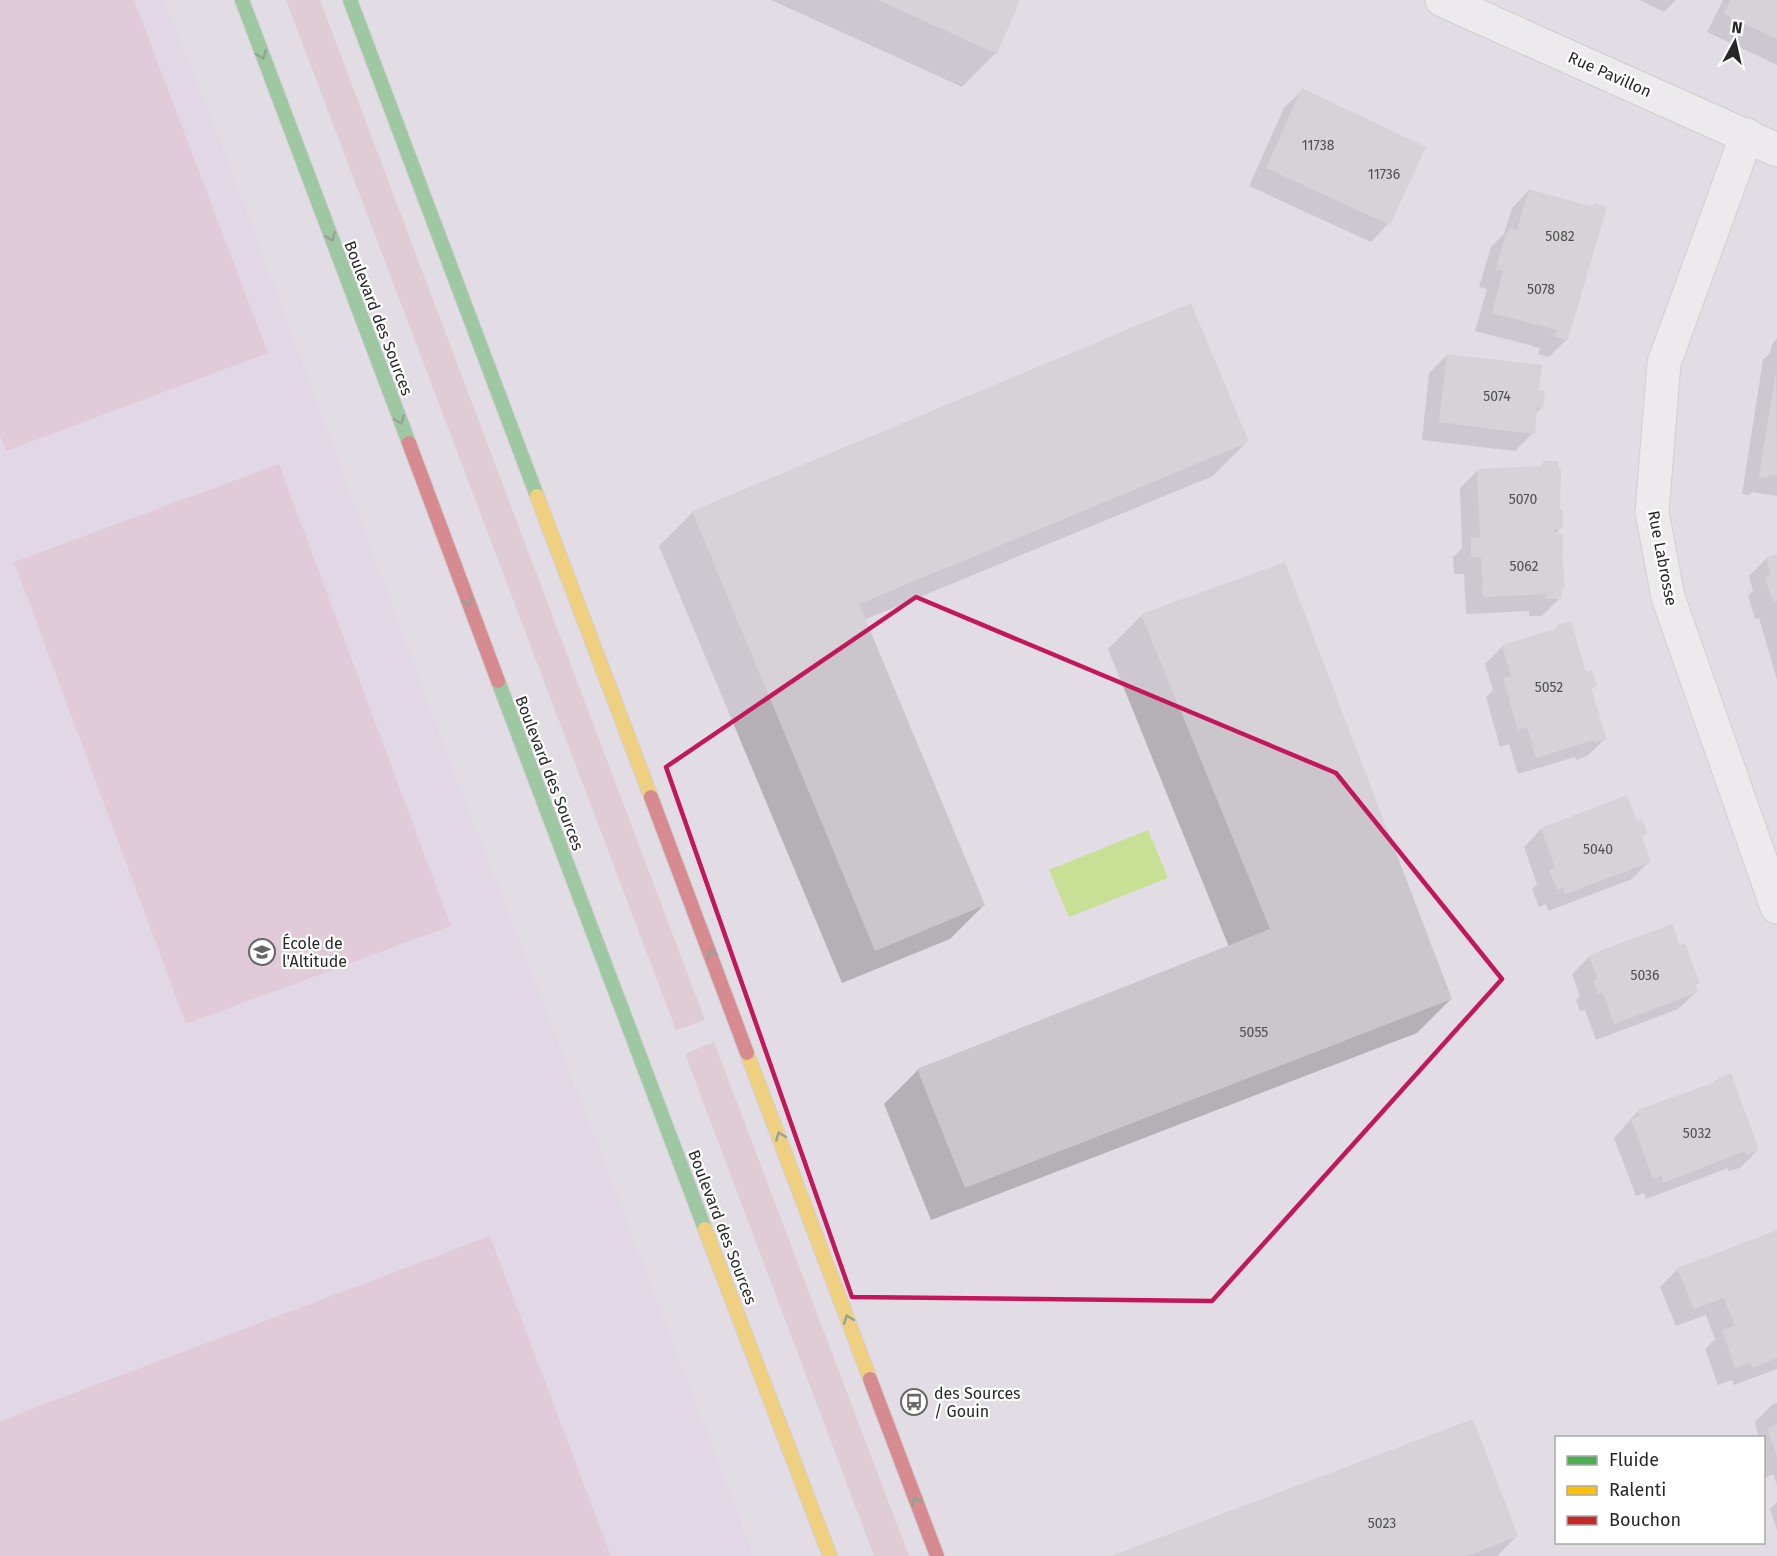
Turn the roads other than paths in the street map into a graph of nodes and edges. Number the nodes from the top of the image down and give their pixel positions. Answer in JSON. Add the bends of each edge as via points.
{"nodes":[{"id":1,"x":242,"y":0,"type":"edge"},
{"id":2,"x":350,"y":0,"type":"edge"},
{"id":3,"x":1442,"y":0,"type":"edge"},
{"id":4,"x":1747,"y":135,"type":"junction"},
{"id":5,"x":1777,"y":150,"type":"edge"},
{"id":6,"x":1777,"y":907,"type":"edge"},
{"id":7,"x":830,"y":1556,"type":"edge"},
{"id":8,"x":937,"y":1556,"type":"edge"}],
"edges":[{"from":1,"to":7,"type":"street","name":"Boulevard des Sources","one_way":true},
{"from":8,"to":2,"type":"street","one_way":true},
{"from":3,"to":4,"type":"street","name":"Rue Pavillon"},
{"from":4,"to":5,"type":"street","name":"Rue Pavillon"},
{"from":4,"to":6,"type":"street","name":"Rue Labrosse","via":[[1664,363],[1652,512],[1668,597]]}]}
